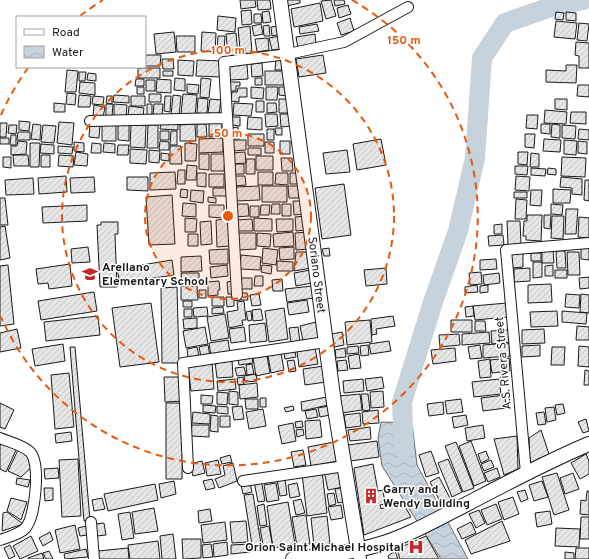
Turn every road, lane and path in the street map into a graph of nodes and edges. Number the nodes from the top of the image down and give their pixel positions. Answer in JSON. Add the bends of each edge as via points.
{"nodes":[{"id":1,"x":280,"y":0,"type":"edge"},
{"id":2,"x":408,"y":7,"type":"dead end"},
{"id":3,"x":288,"y":54,"type":"junction"},
{"id":4,"x":226,"y":118,"type":"junction"},
{"id":5,"x":90,"y":121,"type":"dead end"},
{"id":6,"x":589,"y":244,"type":"edge"},
{"id":7,"x":237,"y":295,"type":"dead end"},
{"id":8,"x":326,"y":342,"type":"junction"},
{"id":9,"x":0,"y":438,"type":"edge"},
{"id":10,"x":589,"y":444,"type":"edge"},
{"id":11,"x":345,"y":466,"type":"junction"},
{"id":12,"x":188,"y":468,"type":"dead end"},
{"id":13,"x":526,"y":473,"type":"junction"},
{"id":14,"x":243,"y":481,"type":"dead end"},
{"id":15,"x":91,"y":522,"type":"dead end"},
{"id":16,"x":0,"y":540,"type":"edge"},
{"id":17,"x":359,"y":554,"type":"edge"},
{"id":18,"x":94,"y":559,"type":"edge"},
{"id":19,"x":294,"y":559,"type":"edge"}],
"edges":[{"from":1,"to":3,"type":"main road","name":"Soriano Street"},
{"from":2,"to":3,"type":"street","via":[[344,42]]},
{"from":3,"to":4,"type":"street","via":[[224,62]]},
{"from":3,"to":8,"type":"main road","name":"Soriano Street"},
{"from":4,"to":5,"type":"street"},
{"from":4,"to":7,"type":"street"},
{"from":6,"to":13,"type":"street","name":"A.S. Rivera Street","via":[[506,250]]},
{"from":8,"to":11,"type":"main road","name":"Soriano Street"},
{"from":8,"to":12,"type":"street","via":[[183,363]]},
{"from":9,"to":16,"type":"street","via":[[32,453],[36,465],[34,505],[27,527]]},
{"from":10,"to":13,"type":"main road"},
{"from":11,"to":14,"type":"street"},
{"from":11,"to":17,"type":"main road","name":"Soriano Street"},
{"from":13,"to":17,"type":"main road","via":[[420,528]]},
{"from":15,"to":18,"type":"street"},
{"from":17,"to":19,"type":"main road"}]}
